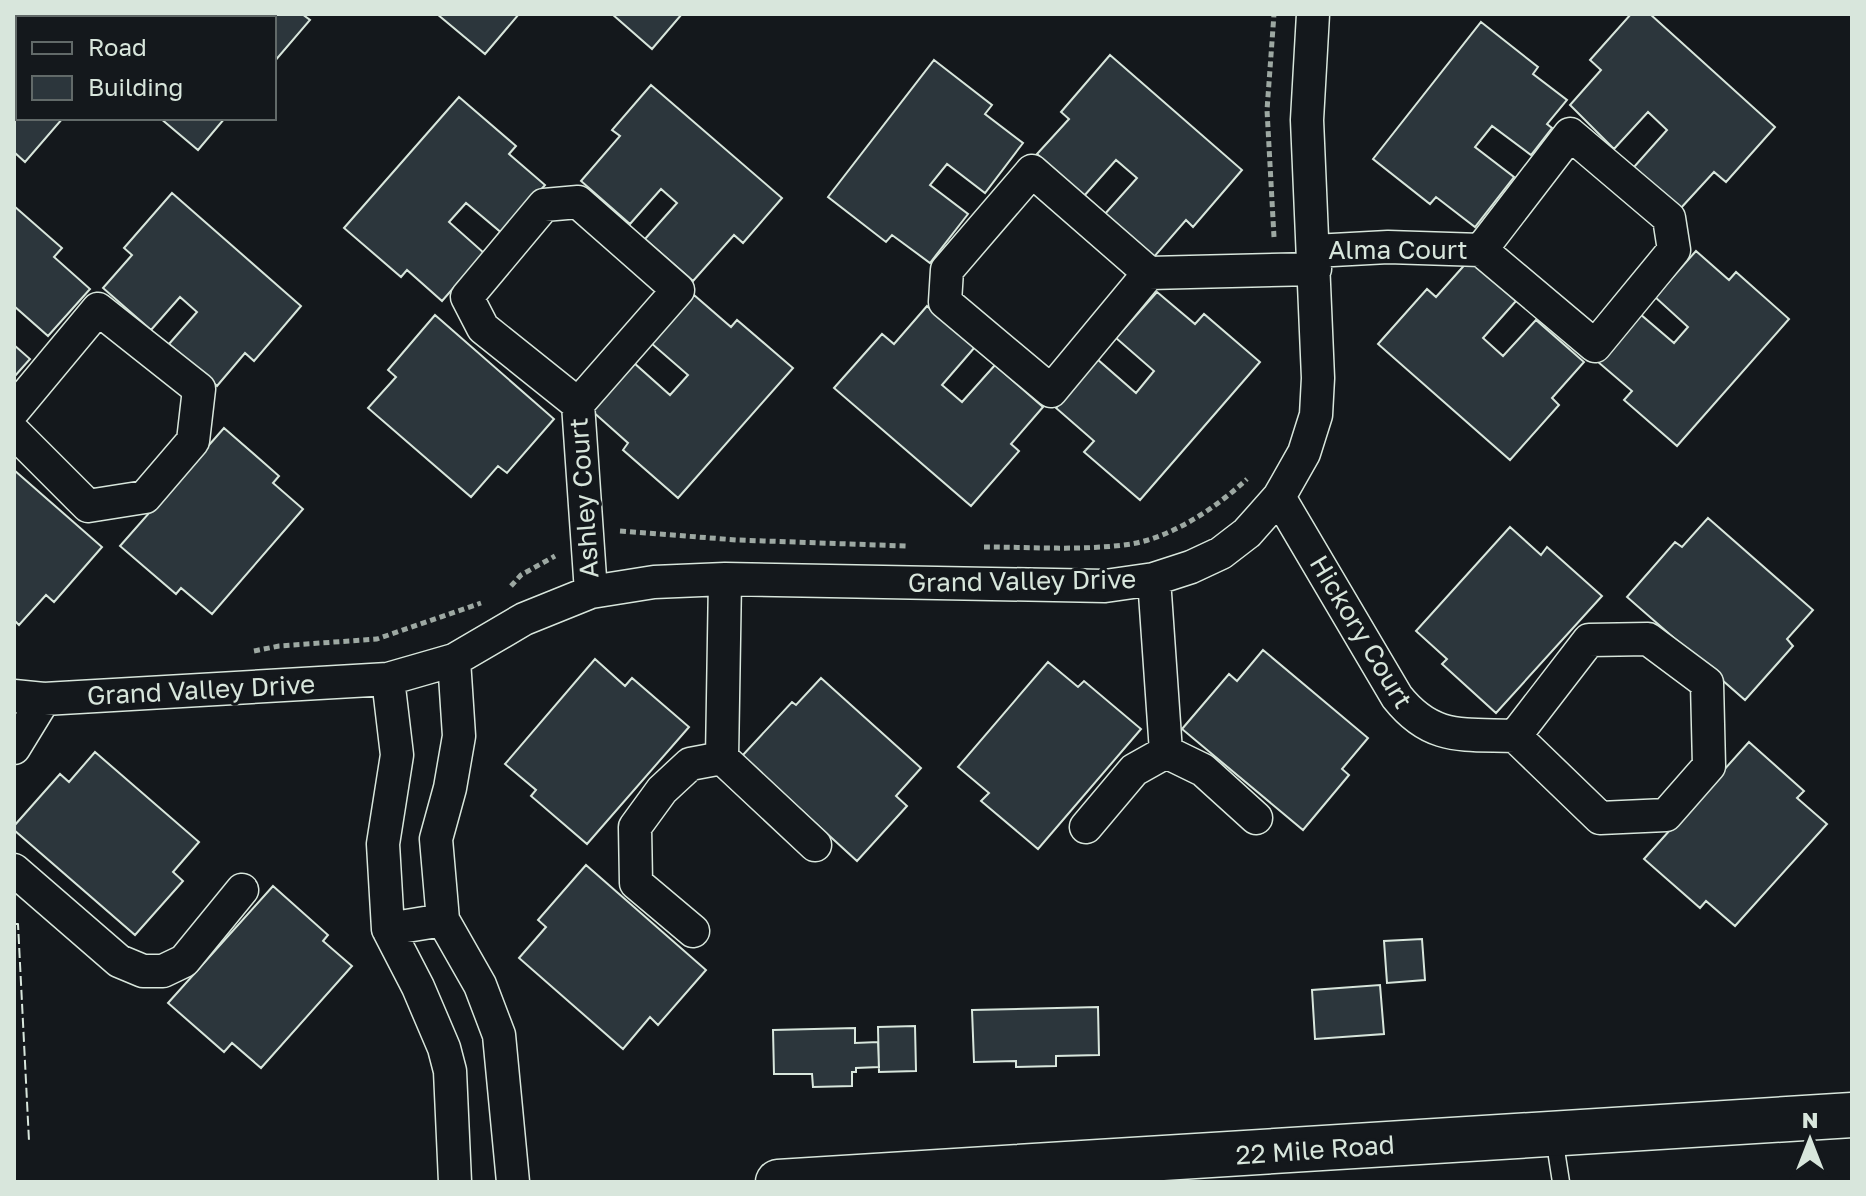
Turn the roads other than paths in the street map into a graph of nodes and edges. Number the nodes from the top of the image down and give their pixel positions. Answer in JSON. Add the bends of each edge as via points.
{"nodes":[{"id":1,"x":1313,"y":14,"type":"edge"},
{"id":2,"x":1481,"y":250,"type":"junction"},
{"id":3,"x":1315,"y":260,"type":"junction"},
{"id":4,"x":1149,"y":273,"type":"junction"},
{"id":5,"x":578,"y":404,"type":"junction"},
{"id":6,"x":14,"y":410,"type":"edge"},
{"id":7,"x":14,"y":432,"type":"edge"},
{"id":8,"x":1279,"y":497,"type":"junction"},
{"id":9,"x":725,"y":579,"type":"junction"},
{"id":10,"x":1154,"y":579,"type":"junction"},
{"id":11,"x":591,"y":592,"type":"junction"},
{"id":12,"x":454,"y":660,"type":"junction"},
{"id":13,"x":388,"y":679,"type":"junction"},
{"id":14,"x":29,"y":698,"type":"edge"},
{"id":15,"x":1515,"y":736,"type":"junction"},
{"id":16,"x":14,"y":748,"type":"edge"},
{"id":17,"x":1166,"y":752,"type":"junction"},
{"id":18,"x":722,"y":758,"type":"junction"},
{"id":19,"x":1256,"y":818,"type":"dead end"},
{"id":20,"x":1086,"y":827,"type":"dead end"},
{"id":21,"x":815,"y":845,"type":"dead end"},
{"id":22,"x":14,"y":870,"type":"edge"},
{"id":23,"x":242,"y":890,"type":"dead end"},
{"id":24,"x":443,"y":920,"type":"junction"},
{"id":25,"x":388,"y":929,"type":"junction"},
{"id":26,"x":693,"y":931,"type":"dead end"},
{"id":27,"x":1852,"y":1115,"type":"edge"},
{"id":28,"x":1554,"y":1135,"type":"junction"},
{"id":29,"x":1050,"y":1174,"type":"edge"},
{"id":30,"x":826,"y":1180,"type":"edge"},
{"id":31,"x":455,"y":1182,"type":"edge"},
{"id":32,"x":513,"y":1182,"type":"edge"},
{"id":33,"x":778,"y":1182,"type":"edge"},
{"id":34,"x":1561,"y":1182,"type":"edge"}],
"edges":[{"from":1,"to":3,"type":"street","name":"Grand Valley Drive","via":[[1307,120]]},
{"from":2,"to":2,"type":"street","name":"Alma Court","via":[[1570,134],[1669,218],[1674,250],[1595,346]]},
{"from":2,"to":3,"type":"street","name":"Alma Court","via":[[1388,247]]},
{"from":3,"to":4,"type":"street","name":"Alma Court","via":[[1279,270]]},
{"from":3,"to":8,"type":"street","name":"Grand Valley Drive","via":[[1316,415],[1304,453]]},
{"from":4,"to":4,"type":"street","via":[[1032,171],[947,270],[945,302],[1051,391]]},
{"from":5,"to":5,"type":"street","name":"Ashley Court","via":[[678,290],[578,202],[544,205],[467,297],[483,328]]},
{"from":5,"to":11,"type":"street","name":"Ashley Court"},
{"from":6,"to":7,"type":"street","via":[[98,309],[199,389],[193,441],[145,497],[88,506]]},
{"from":8,"to":10,"type":"street","name":"Grand Valley Drive","via":[[1221,553]]},
{"from":8,"to":15,"type":"street","name":"Hickory Court","via":[[1412,716],[1436,730]]},
{"from":9,"to":10,"type":"street","name":"Grand Valley Drive","via":[[1105,586]]},
{"from":9,"to":11,"type":"street","name":"Grand Valley Drive"},
{"from":9,"to":18,"type":"street"},
{"from":10,"to":17,"type":"street"},
{"from":11,"to":12,"type":"street","name":"Grand Valley Drive","via":[[524,619]]},
{"from":12,"to":13,"type":"street","name":"Grand Valley Drive"},
{"from":12,"to":24,"type":"street","via":[[459,736],[436,839]]},
{"from":13,"to":14,"type":"street","name":"Grand Valley Drive"},
{"from":13,"to":25,"type":"street","via":[[397,755],[383,844]]},
{"from":14,"to":16,"type":"street"},
{"from":15,"to":15,"type":"street","via":[[1589,640],[1648,639],[1707,683],[1709,766],[1666,815],[1600,818]]},
{"from":17,"to":19,"type":"street","via":[[1203,770]]},
{"from":17,"to":20,"type":"street","via":[[1134,770]]},
{"from":18,"to":21,"type":"street"},
{"from":18,"to":26,"type":"street","via":[[690,764],[635,827],[636,883]]},
{"from":22,"to":23,"type":"street","via":[[119,961],[143,971],[163,971],[184,961]]},
{"from":24,"to":25,"type":"street"},
{"from":24,"to":32,"type":"street","via":[[480,985],[499,1035]]},
{"from":25,"to":31,"type":"street","via":[[444,1048],[450,1071]]},
{"from":27,"to":28,"type":"street","name":"22 Mile Road"},
{"from":28,"to":29,"type":"street","name":"22 Mile Road"},
{"from":28,"to":34,"type":"lane"},
{"from":29,"to":30,"type":"street","name":"22 Mile Road"},
{"from":30,"to":33,"type":"street","name":"22 Mile Road"}]}
